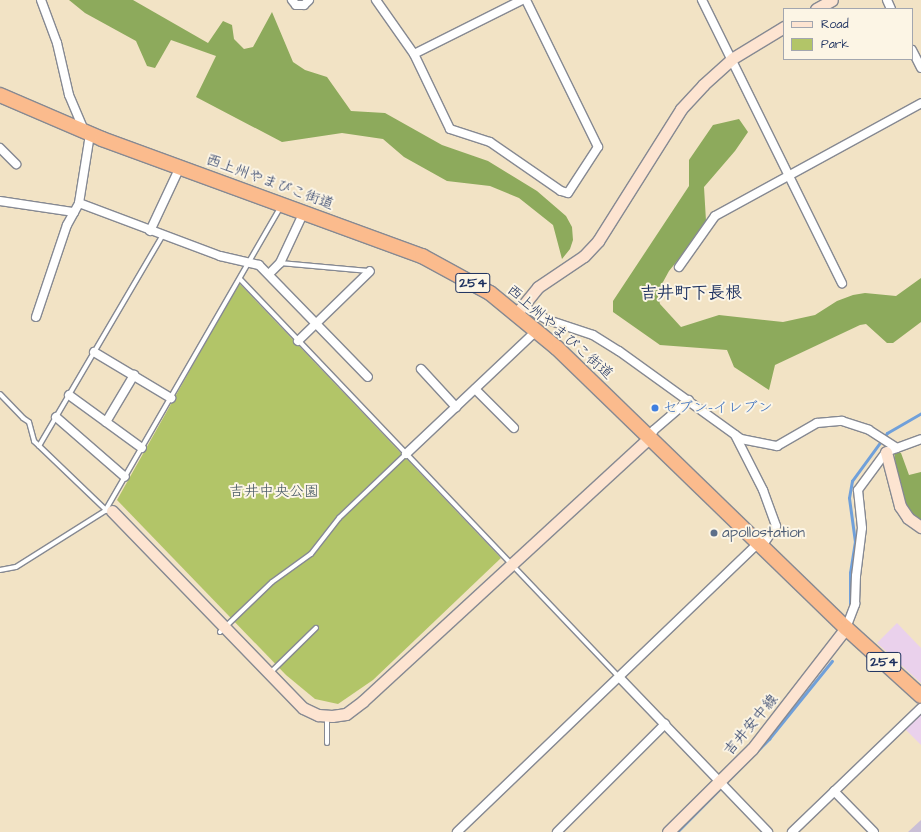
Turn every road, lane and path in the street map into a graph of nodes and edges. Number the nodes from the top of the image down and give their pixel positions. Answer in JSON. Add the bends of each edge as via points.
{"nodes":[{"id":1,"x":41,"y":0,"type":"edge"},
{"id":2,"x":292,"y":0,"type":"edge"},
{"id":3,"x":310,"y":0,"type":"edge"},
{"id":4,"x":376,"y":0,"type":"edge"},
{"id":5,"x":522,"y":0,"type":"edge"},
{"id":6,"x":526,"y":0,"type":"edge"},
{"id":7,"x":702,"y":0,"type":"edge"},
{"id":8,"x":832,"y":0,"type":"edge"},
{"id":9,"x":818,"y":8,"type":"edge"},
{"id":10,"x":783,"y":28,"type":"edge"},
{"id":11,"x":913,"y":52,"type":"edge"},
{"id":12,"x":414,"y":54,"type":"junction"},
{"id":13,"x":731,"y":59,"type":"junction"},
{"id":14,"x":921,"y":68,"type":"edge"},
{"id":15,"x":0,"y":95,"type":"edge"},
{"id":16,"x":921,"y":103,"type":"edge"},
{"id":17,"x":87,"y":132,"type":"junction"},
{"id":18,"x":0,"y":148,"type":"edge"},
{"id":19,"x":16,"y":164,"type":"dead end"},
{"id":20,"x":180,"y":167,"type":"junction"},
{"id":21,"x":788,"y":176,"type":"junction"},
{"id":22,"x":0,"y":201,"type":"edge"},
{"id":23,"x":79,"y":203,"type":"junction"},
{"id":24,"x":282,"y":204,"type":"junction"},
{"id":25,"x":74,"y":212,"type":"junction"},
{"id":26,"x":303,"y":214,"type":"junction"},
{"id":27,"x":150,"y":231,"type":"junction"},
{"id":28,"x":162,"y":236,"type":"junction"},
{"id":29,"x":250,"y":262,"type":"junction"},
{"id":30,"x":280,"y":263,"type":"junction"},
{"id":31,"x":679,"y":267,"type":"dead end"},
{"id":32,"x":370,"y":271,"type":"joint"},
{"id":33,"x":270,"y":274,"type":"junction"},
{"id":34,"x":240,"y":279,"type":"junction"},
{"id":35,"x":842,"y":283,"type":"dead end"},
{"id":36,"x":523,"y":311,"type":"junction"},
{"id":37,"x":36,"y":317,"type":"dead end"},
{"id":38,"x":317,"y":323,"type":"junction"},
{"id":39,"x":537,"y":330,"type":"junction"},
{"id":40,"x":298,"y":341,"type":"junction"},
{"id":41,"x":94,"y":352,"type":"junction"},
{"id":42,"x":421,"y":369,"type":"dead end"},
{"id":43,"x":134,"y":375,"type":"junction"},
{"id":44,"x":368,"y":377,"type":"dead end"},
{"id":45,"x":475,"y":389,"type":"junction"},
{"id":46,"x":0,"y":394,"type":"edge"},
{"id":47,"x":69,"y":395,"type":"junction"},
{"id":48,"x":172,"y":398,"type":"junction"},
{"id":49,"x":689,"y":400,"type":"junction"},
{"id":50,"x":456,"y":406,"type":"junction"},
{"id":51,"x":56,"y":417,"type":"junction"},
{"id":52,"x":106,"y":422,"type":"junction"},
{"id":53,"x":514,"y":428,"type":"dead end"},
{"id":54,"x":735,"y":435,"type":"junction"},
{"id":55,"x":650,"y":437,"type":"junction"},
{"id":56,"x":921,"y":439,"type":"edge"},
{"id":57,"x":39,"y":446,"type":"junction"},
{"id":58,"x":142,"y":448,"type":"junction"},
{"id":59,"x":897,"y":448,"type":"junction"},
{"id":60,"x":886,"y":452,"type":"junction"},
{"id":61,"x":406,"y":454,"type":"junction"},
{"id":62,"x":125,"y":478,"type":"junction"},
{"id":63,"x":108,"y":511,"type":"junction"},
{"id":64,"x":921,"y":526,"type":"edge"},
{"id":65,"x":760,"y":544,"type":"junction"},
{"id":66,"x":510,"y":563,"type":"junction"},
{"id":67,"x":0,"y":570,"type":"edge"},
{"id":68,"x":316,"y":628,"type":"dead end"},
{"id":69,"x":846,"y":628,"type":"junction"},
{"id":70,"x":222,"y":630,"type":"junction"},
{"id":71,"x":269,"y":674,"type":"junction"},
{"id":72,"x":619,"y":677,"type":"junction"},
{"id":73,"x":921,"y":696,"type":"edge"},
{"id":74,"x":921,"y":708,"type":"edge"},
{"id":75,"x":327,"y":716,"type":"junction"},
{"id":76,"x":665,"y":724,"type":"junction"},
{"id":77,"x":327,"y":743,"type":"dead end"},
{"id":78,"x":720,"y":782,"type":"junction"},
{"id":79,"x":834,"y":791,"type":"junction"},
{"id":80,"x":457,"y":832,"type":"edge"},
{"id":81,"x":557,"y":832,"type":"edge"},
{"id":82,"x":668,"y":832,"type":"edge"},
{"id":83,"x":768,"y":832,"type":"edge"},
{"id":84,"x":792,"y":832,"type":"edge"},
{"id":85,"x":874,"y":832,"type":"edge"}],
"edges":[{"from":1,"to":17,"type":"street","via":[[57,43],[69,95]]},
{"from":2,"to":3,"type":"street","via":[[296,4],[304,5]]},
{"from":4,"to":12,"type":"street"},
{"from":5,"to":12,"type":"street"},
{"from":6,"to":12,"type":"street","via":[[598,147],[568,193],[561,191],[490,142],[450,130]]},
{"from":7,"to":13,"type":"street"},
{"from":8,"to":9,"type":"street"},
{"from":10,"to":13,"type":"street"},
{"from":11,"to":14,"type":"street"},
{"from":13,"to":21,"type":"street"},
{"from":13,"to":36,"type":"street","via":[[681,109],[591,249],[538,287]]},
{"from":15,"to":17,"type":"highway","name":"西上州やまびこ街道","number":"254"},
{"from":16,"to":21,"type":"street"},
{"from":17,"to":20,"type":"highway","name":"西上州やまびこ街道","number":"254"},
{"from":17,"to":23,"type":"street"},
{"from":18,"to":19,"type":"street"},
{"from":20,"to":24,"type":"highway","name":"西上州やまびこ街道","number":"254"},
{"from":20,"to":27,"type":"street"},
{"from":21,"to":31,"type":"street","via":[[715,216]]},
{"from":21,"to":35,"type":"street"},
{"from":22,"to":25,"type":"street"},
{"from":23,"to":25,"type":"street"},
{"from":23,"to":27,"type":"street"},
{"from":24,"to":26,"type":"highway","name":"西上州やまびこ街道","number":"254"},
{"from":24,"to":29,"type":"lane"},
{"from":25,"to":37,"type":"street"},
{"from":26,"to":30,"type":"street"},
{"from":26,"to":36,"type":"highway","name":"西上州やまびこ街道","number":"254","via":[[422,256],[456,272]]},
{"from":27,"to":28,"type":"street"},
{"from":28,"to":29,"type":"street","via":[[220,256]]},
{"from":28,"to":41,"type":"lane"},
{"from":29,"to":33,"type":"street","via":[[259,264]]},
{"from":29,"to":34,"type":"lane"},
{"from":30,"to":32,"type":"lane"},
{"from":30,"to":33,"type":"street"},
{"from":32,"to":38,"type":"street"},
{"from":33,"to":38,"type":"street"},
{"from":34,"to":40,"type":"lane"},
{"from":34,"to":48,"type":"lane"},
{"from":36,"to":39,"type":"highway","name":"西上州やまびこ街道","number":"254"},
{"from":36,"to":49,"type":"street","via":[[593,336]]},
{"from":38,"to":40,"type":"street"},
{"from":38,"to":44,"type":"street"},
{"from":39,"to":45,"type":"street"},
{"from":39,"to":55,"type":"highway","name":"西上州やまびこ街道","number":"254"},
{"from":40,"to":61,"type":"lane"},
{"from":41,"to":43,"type":"street"},
{"from":41,"to":47,"type":"lane"},
{"from":42,"to":50,"type":"street"},
{"from":43,"to":48,"type":"street"},
{"from":43,"to":52,"type":"street"},
{"from":45,"to":50,"type":"street"},
{"from":45,"to":53,"type":"street"},
{"from":46,"to":57,"type":"lane","via":[[30,422],[31,435]]},
{"from":47,"to":51,"type":"lane"},
{"from":47,"to":52,"type":"street"},
{"from":48,"to":58,"type":"lane"},
{"from":49,"to":54,"type":"street"},
{"from":49,"to":55,"type":"street","via":[[654,430]]},
{"from":50,"to":61,"type":"street"},
{"from":51,"to":57,"type":"lane"},
{"from":51,"to":62,"type":"street"},
{"from":52,"to":58,"type":"street"},
{"from":54,"to":59,"type":"street","via":[[777,446],[817,422],[842,421],[868,430]]},
{"from":54,"to":65,"type":"street","via":[[762,490],[776,526]]},
{"from":55,"to":65,"type":"highway","name":"西上州やまびこ街道","number":"254"},
{"from":55,"to":66,"type":"street","via":[[598,487]]},
{"from":56,"to":59,"type":"street"},
{"from":57,"to":63,"type":"lane"},
{"from":58,"to":62,"type":"lane"},
{"from":59,"to":60,"type":"street"},
{"from":60,"to":64,"type":"street","via":[[900,506],[908,518]]},
{"from":60,"to":69,"type":"street","via":[[858,490],[862,528],[855,604]]},
{"from":61,"to":66,"type":"lane"},
{"from":61,"to":70,"type":"lane","via":[[339,518],[311,554],[272,582]]},
{"from":62,"to":63,"type":"lane"},
{"from":63,"to":67,"type":"lane","via":[[16,568]]},
{"from":63,"to":70,"type":"street"},
{"from":65,"to":69,"type":"highway","name":"西上州やまびこ街道","number":"254"},
{"from":65,"to":72,"type":"street"},
{"from":66,"to":72,"type":"lane"},
{"from":66,"to":75,"type":"street","via":[[363,700],[346,714]]},
{"from":68,"to":71,"type":"lane"},
{"from":69,"to":73,"type":"highway","name":"西上州やまびこ街道","number":"254"},
{"from":69,"to":78,"type":"street","name":"吉井安中線","via":[[774,722]]},
{"from":70,"to":71,"type":"street"},
{"from":71,"to":75,"type":"street","via":[[303,708]]},
{"from":72,"to":76,"type":"street"},
{"from":72,"to":80,"type":"street"},
{"from":74,"to":79,"type":"street"},
{"from":75,"to":77,"type":"lane"},
{"from":76,"to":78,"type":"street"},
{"from":76,"to":81,"type":"street"},
{"from":78,"to":82,"type":"street","name":"吉井安中線"},
{"from":78,"to":83,"type":"street"},
{"from":79,"to":84,"type":"street"},
{"from":79,"to":85,"type":"street"}]}
